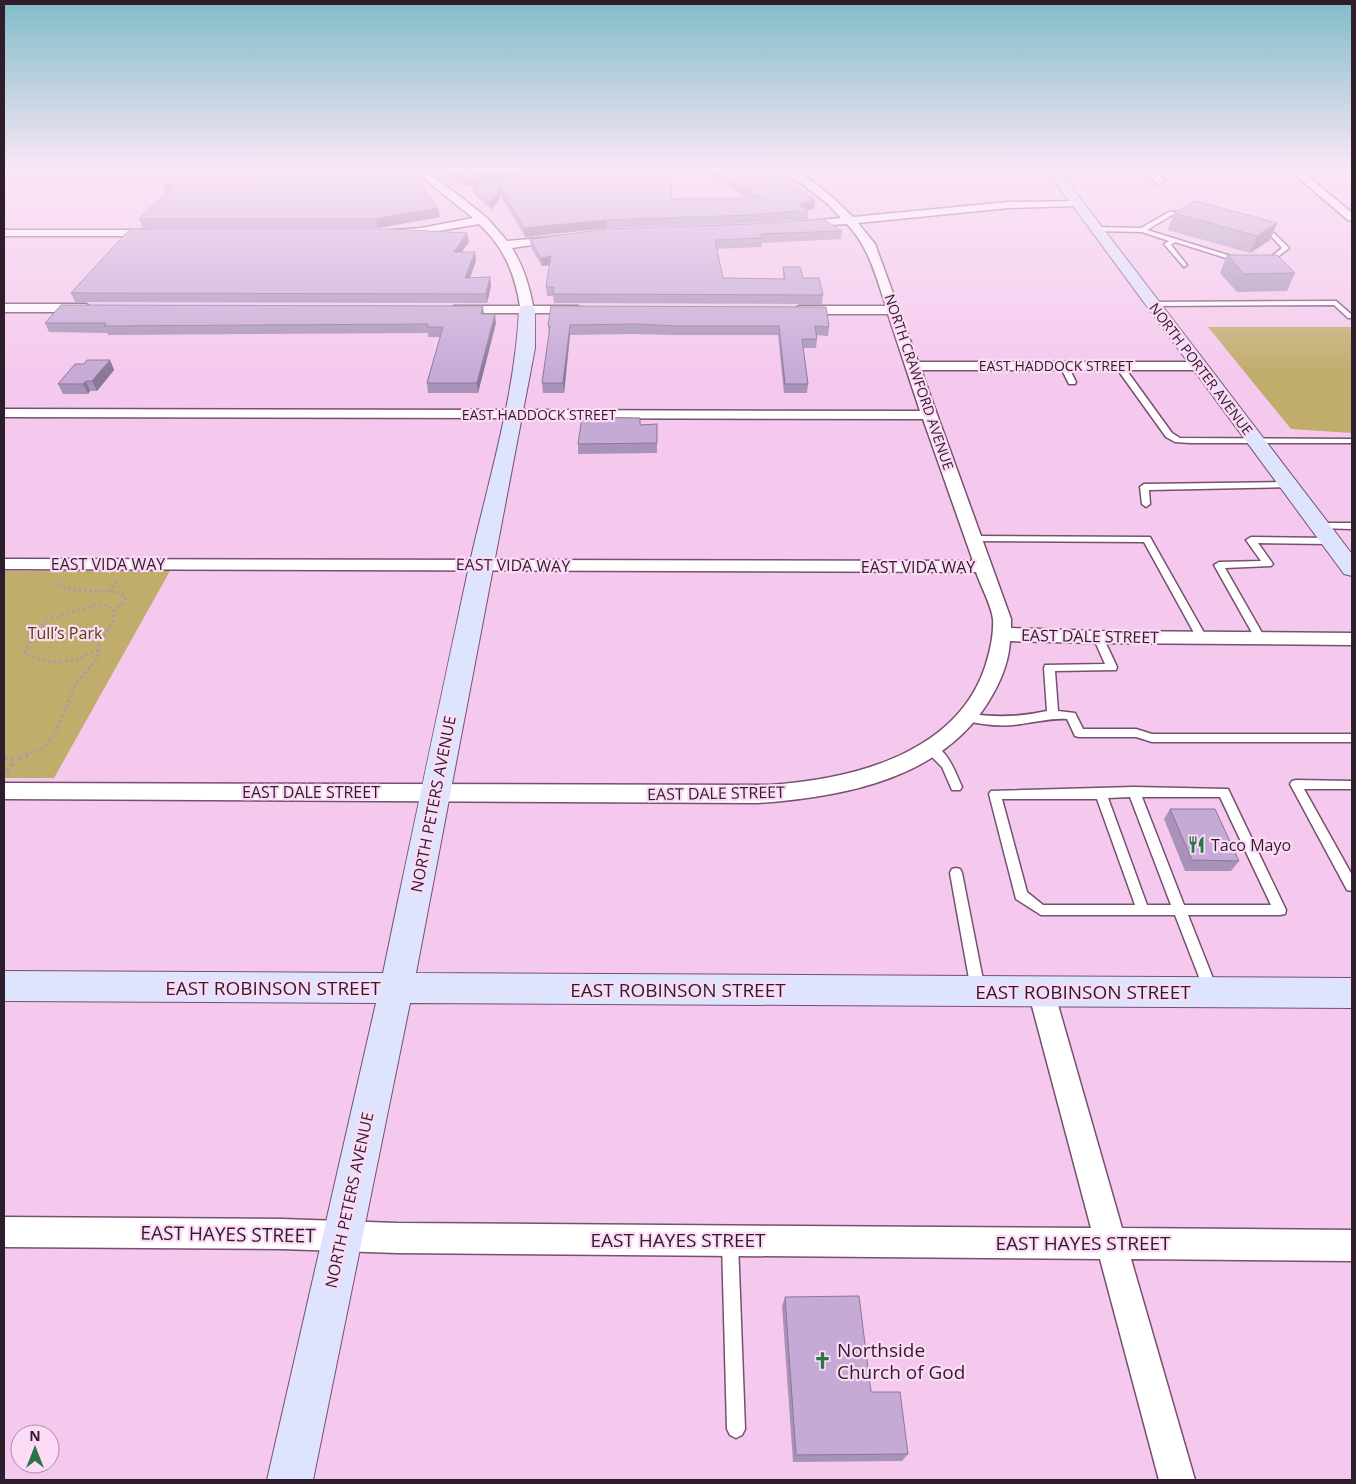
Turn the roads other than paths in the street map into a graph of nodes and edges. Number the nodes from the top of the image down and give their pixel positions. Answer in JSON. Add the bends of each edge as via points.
{"nodes":[{"id":1,"x":498,"y":237,"type":"edge"},
{"id":2,"x":562,"y":237,"type":"edge"},
{"id":3,"x":862,"y":237,"type":"edge"},
{"id":4,"x":1101,"y":237,"type":"edge"},
{"id":5,"x":1166,"y":237,"type":"edge"},
{"id":6,"x":1275,"y":237,"type":"edge"},
{"id":7,"x":1175,"y":240,"type":"junction"},
{"id":8,"x":505,"y":245,"type":"junction"},
{"id":9,"x":1248,"y":258,"type":"edge"},
{"id":10,"x":1256,"y":258,"type":"edge"},
{"id":11,"x":1184,"y":265,"type":"dead end"},
{"id":12,"x":1152,"y":304,"type":"junction"},
{"id":13,"x":4,"y":308,"type":"edge"},
{"id":14,"x":100,"y":308,"type":"edge"},
{"id":15,"x":442,"y":310,"type":"edge"},
{"id":16,"x":527,"y":310,"type":"junction"},
{"id":17,"x":590,"y":310,"type":"edge"},
{"id":18,"x":786,"y":310,"type":"edge"},
{"id":19,"x":893,"y":310,"type":"junction"},
{"id":20,"x":1350,"y":317,"type":"dead end"},
{"id":21,"x":913,"y":366,"type":"junction"},
{"id":22,"x":1064,"y":366,"type":"junction"},
{"id":23,"x":1119,"y":366,"type":"junction"},
{"id":24,"x":1198,"y":366,"type":"junction"},
{"id":25,"x":1072,"y":382,"type":"dead end"},
{"id":26,"x":4,"y":413,"type":"edge"},
{"id":27,"x":513,"y":414,"type":"junction"},
{"id":28,"x":929,"y":415,"type":"junction"},
{"id":29,"x":1254,"y":440,"type":"junction"},
{"id":30,"x":1350,"y":443,"type":"edge"},
{"id":31,"x":1288,"y":485,"type":"junction"},
{"id":32,"x":1146,"y":504,"type":"dead end"},
{"id":33,"x":1352,"y":526,"type":"edge"},
{"id":34,"x":1325,"y":534,"type":"junction"},
{"id":35,"x":974,"y":539,"type":"junction"},
{"id":36,"x":4,"y":564,"type":"edge"},
{"id":37,"x":481,"y":565,"type":"junction"},
{"id":38,"x":984,"y":567,"type":"junction"},
{"id":39,"x":1352,"y":570,"type":"edge"},
{"id":40,"x":1003,"y":634,"type":"junction"},
{"id":41,"x":1098,"y":637,"type":"junction"},
{"id":42,"x":1202,"y":638,"type":"junction"},
{"id":43,"x":1260,"y":638,"type":"junction"},
{"id":44,"x":1352,"y":639,"type":"edge"},
{"id":45,"x":1053,"y":714,"type":"junction"},
{"id":46,"x":967,"y":717,"type":"junction"},
{"id":47,"x":1352,"y":738,"type":"edge"},
{"id":48,"x":930,"y":748,"type":"junction"},
{"id":49,"x":1352,"y":785,"type":"edge"},
{"id":50,"x":956,"y":787,"type":"dead end"},
{"id":51,"x":4,"y":791,"type":"edge"},
{"id":52,"x":436,"y":792,"type":"junction"},
{"id":53,"x":1134,"y":792,"type":"junction"},
{"id":54,"x":1101,"y":794,"type":"junction"},
{"id":55,"x":956,"y":873,"type":"dead end"},
{"id":56,"x":1352,"y":886,"type":"edge"},
{"id":57,"x":1143,"y":910,"type":"junction"},
{"id":58,"x":1180,"y":910,"type":"junction"},
{"id":59,"x":4,"y":986,"type":"edge"},
{"id":60,"x":396,"y":989,"type":"junction"},
{"id":61,"x":978,"y":991,"type":"junction"},
{"id":62,"x":1041,"y":991,"type":"junction"},
{"id":63,"x":1212,"y":992,"type":"junction"},
{"id":64,"x":1352,"y":993,"type":"edge"},
{"id":65,"x":4,"y":1232,"type":"edge"},
{"id":66,"x":342,"y":1237,"type":"junction"},
{"id":67,"x":730,"y":1241,"type":"junction"},
{"id":68,"x":1112,"y":1243,"type":"junction"},
{"id":69,"x":1352,"y":1245,"type":"edge"},
{"id":70,"x":736,"y":1429,"type":"dead end"},
{"id":71,"x":290,"y":1480,"type":"edge"},
{"id":72,"x":1177,"y":1480,"type":"edge"}],
"edges":[{"from":1,"to":8,"type":"street","name":"NORTH PETERS AVENUE"},
{"from":2,"to":8,"type":"street"},
{"from":3,"to":19,"type":"street","name":"NORTH CRAWFORD AVENUE","via":[[871,249]]},
{"from":4,"to":12,"type":"main road","name":"NORTH PORTER AVENUE"},
{"from":5,"to":7,"type":"lane"},
{"from":6,"to":10,"type":"lane","via":[[1286,248],[1274,258]]},
{"from":7,"to":9,"type":"lane","via":[[1231,258]]},
{"from":7,"to":11,"type":"lane","via":[[1166,244]]},
{"from":8,"to":16,"type":"street","name":"NORTH PETERS AVENUE","via":[[517,269]]},
{"from":12,"to":20,"type":"lane","via":[[1336,304]]},
{"from":12,"to":24,"type":"main road","name":"NORTH PORTER AVENUE"},
{"from":13,"to":14,"type":"street"},
{"from":15,"to":16,"type":"street"},
{"from":16,"to":17,"type":"street"},
{"from":16,"to":27,"type":"main road","name":"NORTH PETERS AVENUE","via":[[526,348]]},
{"from":18,"to":19,"type":"street"},
{"from":19,"to":21,"type":"street","name":"NORTH CRAWFORD AVENUE"},
{"from":21,"to":22,"type":"street","name":"EAST HADDOCK STREET"},
{"from":21,"to":28,"type":"street","name":"NORTH CRAWFORD AVENUE"},
{"from":22,"to":23,"type":"street","name":"EAST HADDOCK STREET"},
{"from":22,"to":25,"type":"lane"},
{"from":23,"to":24,"type":"street","name":"EAST HADDOCK STREET"},
{"from":23,"to":29,"type":"lane","via":[[1169,435],[1178,440]]},
{"from":24,"to":29,"type":"main road","name":"NORTH PORTER AVENUE"},
{"from":26,"to":27,"type":"street","name":"EAST HADDOCK STREET"},
{"from":27,"to":28,"type":"street","name":"EAST HADDOCK STREET"},
{"from":27,"to":37,"type":"main road","name":"NORTH PETERS AVENUE"},
{"from":28,"to":35,"type":"street","name":"NORTH CRAWFORD AVENUE"},
{"from":29,"to":30,"type":"lane"},
{"from":29,"to":31,"type":"main road","name":"NORTH PORTER AVENUE"},
{"from":31,"to":32,"type":"lane","via":[[1144,487]]},
{"from":31,"to":34,"type":"main road","name":"NORTH PORTER AVENUE"},
{"from":33,"to":34,"type":"lane"},
{"from":34,"to":39,"type":"main road","name":"NORTH PORTER AVENUE"},
{"from":34,"to":43,"type":"lane","via":[[1251,540],[1268,564],[1219,565]]},
{"from":35,"to":38,"type":"street","name":"NORTH CRAWFORD AVENUE"},
{"from":35,"to":42,"type":"lane","via":[[1147,539]]},
{"from":36,"to":37,"type":"street","name":"EAST VIDA WAY"},
{"from":37,"to":38,"type":"street","name":"EAST VIDA WAY"},
{"from":37,"to":52,"type":"main road","name":"NORTH PETERS AVENUE"},
{"from":38,"to":40,"type":"street","name":"NORTH CRAWFORD AVENUE","via":[[1002,619]]},
{"from":40,"to":41,"type":"street","name":"EAST DALE STREET"},
{"from":40,"to":46,"type":"street","name":"EAST DALE STREET","via":[[993,679]]},
{"from":41,"to":42,"type":"street","name":"EAST DALE STREET"},
{"from":41,"to":45,"type":"lane","via":[[1112,667],[1049,668]]},
{"from":42,"to":43,"type":"street","name":"EAST DALE STREET"},
{"from":43,"to":44,"type":"street","name":"EAST DALE STREET"},
{"from":45,"to":46,"type":"lane","via":[[1014,723]]},
{"from":45,"to":47,"type":"lane","via":[[1071,716],[1079,733],[1136,733],[1152,738]]},
{"from":46,"to":48,"type":"street","name":"EAST DALE STREET"},
{"from":48,"to":50,"type":"lane","via":[[947,765]]},
{"from":48,"to":52,"type":"street","name":"EAST DALE STREET","via":[[912,760],[856,781],[794,792],[709,795]]},
{"from":49,"to":56,"type":"lane","via":[[1296,784]]},
{"from":51,"to":52,"type":"street","name":"EAST DALE STREET"},
{"from":52,"to":60,"type":"main road","name":"NORTH PETERS AVENUE"},
{"from":53,"to":54,"type":"lane"},
{"from":53,"to":58,"type":"lane"},
{"from":53,"to":58,"type":"lane","via":[[1224,792],[1280,910]]},
{"from":54,"to":57,"type":"lane"},
{"from":54,"to":57,"type":"lane","via":[[995,794],[1021,895],[1041,910]]},
{"from":55,"to":61,"type":"lane"},
{"from":57,"to":58,"type":"lane"},
{"from":58,"to":63,"type":"lane"},
{"from":59,"to":60,"type":"main road","name":"EAST ROBINSON STREET"},
{"from":60,"to":61,"type":"main road","name":"EAST ROBINSON STREET"},
{"from":60,"to":66,"type":"main road","name":"NORTH PETERS AVENUE"},
{"from":61,"to":62,"type":"main road","name":"EAST ROBINSON STREET"},
{"from":62,"to":63,"type":"main road","name":"EAST ROBINSON STREET"},
{"from":62,"to":68,"type":"street"},
{"from":63,"to":64,"type":"main road","name":"EAST ROBINSON STREET"},
{"from":65,"to":66,"type":"street","name":"EAST HAYES STREET"},
{"from":66,"to":67,"type":"street","name":"EAST HAYES STREET"},
{"from":66,"to":71,"type":"main road","name":"NORTH PETERS AVENUE"},
{"from":67,"to":68,"type":"street","name":"EAST HAYES STREET"},
{"from":67,"to":70,"type":"lane"},
{"from":68,"to":69,"type":"street","name":"EAST HAYES STREET"},
{"from":68,"to":72,"type":"street"}]}
